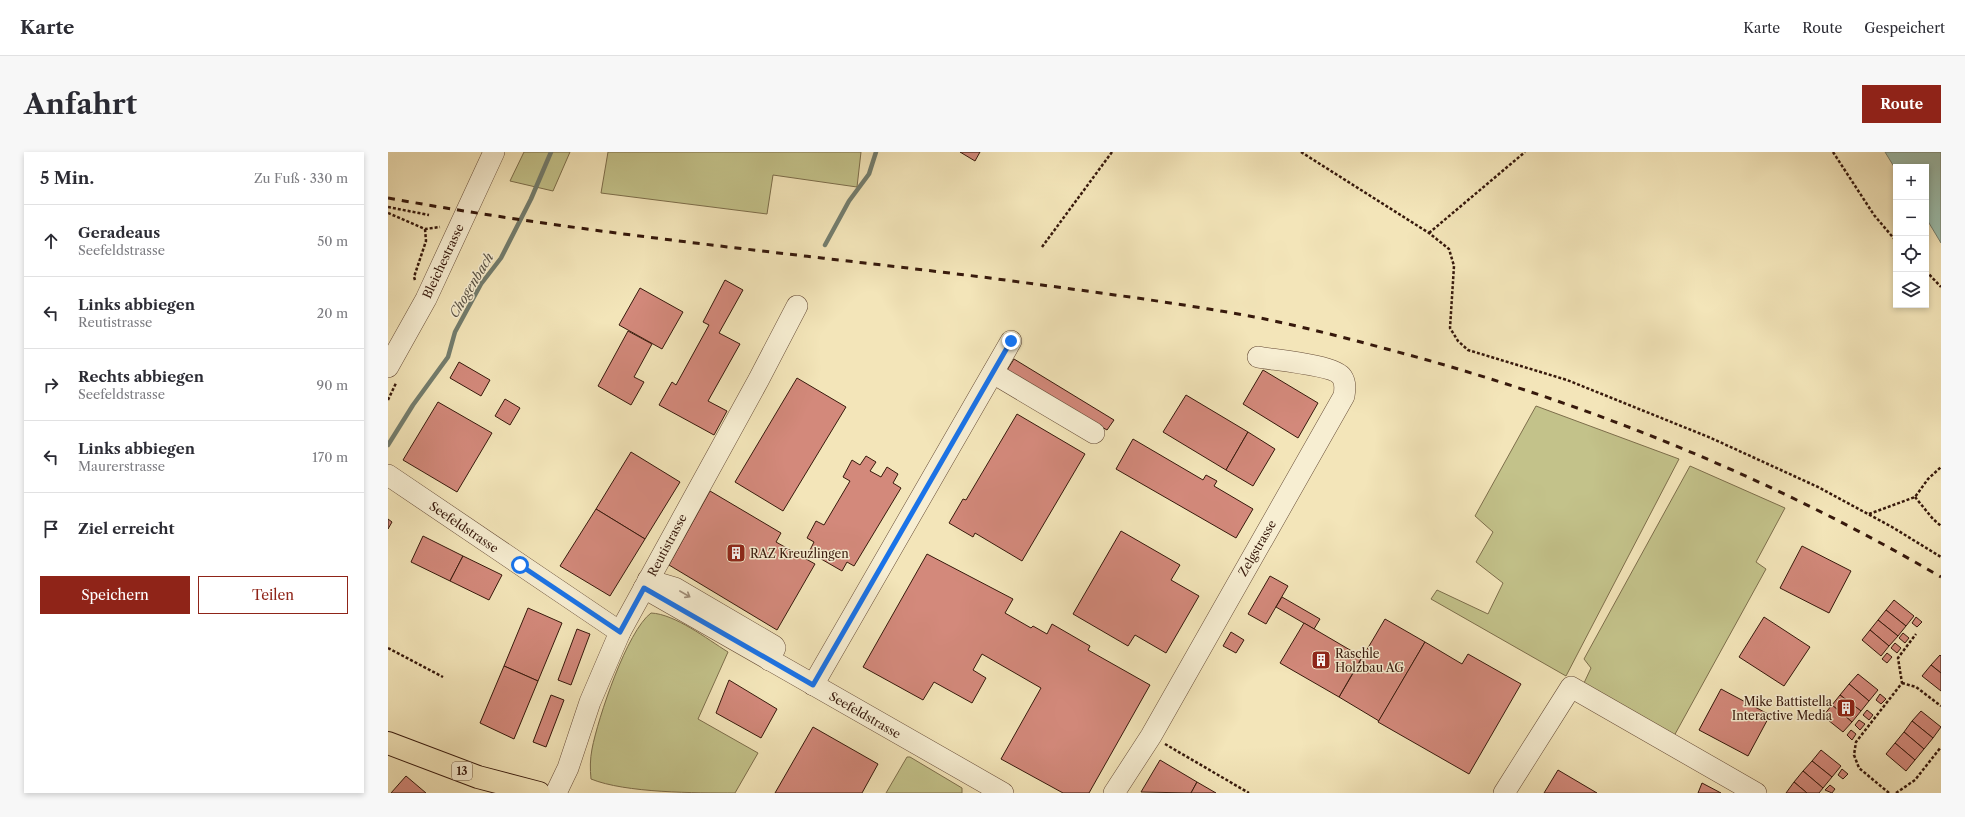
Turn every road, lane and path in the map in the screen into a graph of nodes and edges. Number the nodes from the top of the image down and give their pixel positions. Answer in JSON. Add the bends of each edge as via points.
{"nodes":[{"id":1,"x":494,"y":152,"type":"edge"},
{"id":2,"x":1112,"y":152,"type":"edge"},
{"id":3,"x":1302,"y":152,"type":"edge"},
{"id":4,"x":1526,"y":152,"type":"edge"},
{"id":5,"x":1833,"y":152,"type":"edge"},
{"id":6,"x":388,"y":207,"type":"edge"},
{"id":7,"x":388,"y":213,"type":"edge"},
{"id":8,"x":429,"y":215,"type":"dead end"},
{"id":9,"x":445,"y":226,"type":"dead end"},
{"id":10,"x":425,"y":229,"type":"junction"},
{"id":11,"x":1429,"y":233,"type":"junction"},
{"id":12,"x":1893,"y":237,"type":"edge"},
{"id":13,"x":1042,"y":247,"type":"dead end"},
{"id":14,"x":1927,"y":272,"type":"edge"},
{"id":15,"x":418,"y":284,"type":"dead end"},
{"id":16,"x":1941,"y":287,"type":"edge"},
{"id":17,"x":797,"y":306,"type":"dead end"},
{"id":18,"x":1011,"y":341,"type":"dead end"},
{"id":19,"x":1258,"y":357,"type":"dead end"},
{"id":20,"x":388,"y":367,"type":"edge"},
{"id":21,"x":993,"y":373,"type":"junction"},
{"id":22,"x":1094,"y":433,"type":"dead end"},
{"id":23,"x":1941,"y":467,"type":"edge"},
{"id":24,"x":388,"y":475,"type":"edge"},
{"id":25,"x":1915,"y":497,"type":"junction"},
{"id":26,"x":1869,"y":514,"type":"junction"},
{"id":27,"x":1941,"y":526,"type":"edge"},
{"id":28,"x":1941,"y":557,"type":"edge"},
{"id":29,"x":646,"y":584,"type":"junction"},
{"id":30,"x":620,"y":632,"type":"junction"},
{"id":31,"x":1916,"y":634,"type":"dead end"},
{"id":32,"x":388,"y":648,"type":"edge"},
{"id":33,"x":443,"y":677,"type":"dead end"},
{"id":34,"x":1902,"y":683,"type":"junction"},
{"id":35,"x":813,"y":685,"type":"junction"},
{"id":36,"x":1941,"y":706,"type":"edge"},
{"id":37,"x":1151,"y":736,"type":"junction"},
{"id":38,"x":388,"y":744,"type":"edge"},
{"id":39,"x":1941,"y":748,"type":"edge"},
{"id":40,"x":1244,"y":792,"type":"edge"},
{"id":41,"x":539,"y":793,"type":"edge"},
{"id":42,"x":556,"y":793,"type":"edge"},
{"id":43,"x":1003,"y":793,"type":"edge"},
{"id":44,"x":1114,"y":793,"type":"edge"},
{"id":45,"x":1249,"y":793,"type":"edge"},
{"id":46,"x":1504,"y":793,"type":"edge"},
{"id":47,"x":1756,"y":793,"type":"edge"},
{"id":48,"x":1889,"y":793,"type":"edge"},
{"id":49,"x":1896,"y":793,"type":"edge"}],
"edges":[{"from":1,"to":20,"type":"street","name":"Bleichestrasse","via":[[426,299]]},
{"from":2,"to":13,"type":"path"},
{"from":3,"to":11,"type":"path"},
{"from":4,"to":11,"type":"path"},
{"from":5,"to":12,"type":"path","via":[[1874,215]]},
{"from":6,"to":8,"type":"path"},
{"from":7,"to":10,"type":"path"},
{"from":9,"to":10,"type":"path"},
{"from":10,"to":15,"type":"path","via":[[426,242],[414,277]]},
{"from":11,"to":26,"type":"path","via":[[1449,249],[1454,266],[1450,328],[1458,341],[1468,350],[1567,380],[1711,438],[1818,487]]},
{"from":14,"to":16,"type":"path"},
{"from":17,"to":29,"type":"street","name":"Reutistrasse"},
{"from":18,"to":21,"type":"street"},
{"from":19,"to":37,"type":"street","name":"Zelgstrasse","via":[[1324,367],[1342,376],[1345,385],[1344,396]]},
{"from":21,"to":22,"type":"street"},
{"from":21,"to":35,"type":"street"},
{"from":23,"to":25,"type":"path"},
{"from":24,"to":30,"type":"street","name":"Seefeldstrasse"},
{"from":25,"to":26,"type":"path"},
{"from":25,"to":27,"type":"path"},
{"from":26,"to":28,"type":"path"},
{"from":29,"to":30,"type":"street","name":"Reutistrasse"},
{"from":29,"to":35,"type":"street","name":"Seefeldstrasse"},
{"from":30,"to":42,"type":"street","name":"Reutistrasse","via":[[590,702],[568,768]]},
{"from":31,"to":34,"type":"path","via":[[1898,658]]},
{"from":32,"to":33,"type":"path"},
{"from":34,"to":36,"type":"path","via":[[1916,687]]},
{"from":34,"to":48,"type":"path","via":[[1856,742],[1854,755],[1858,768]]},
{"from":35,"to":43,"type":"street","name":"Seefeldstrasse"},
{"from":37,"to":40,"type":"path"},
{"from":37,"to":44,"type":"street","name":"Zelgstrasse"},
{"from":38,"to":41,"type":"main road","number":"13","via":[[478,777]]},
{"from":39,"to":49,"type":"path","via":[[1915,780]]},
{"from":40,"to":45,"type":"path"},
{"from":46,"to":47,"type":"street","via":[[1570,687]]}]}
